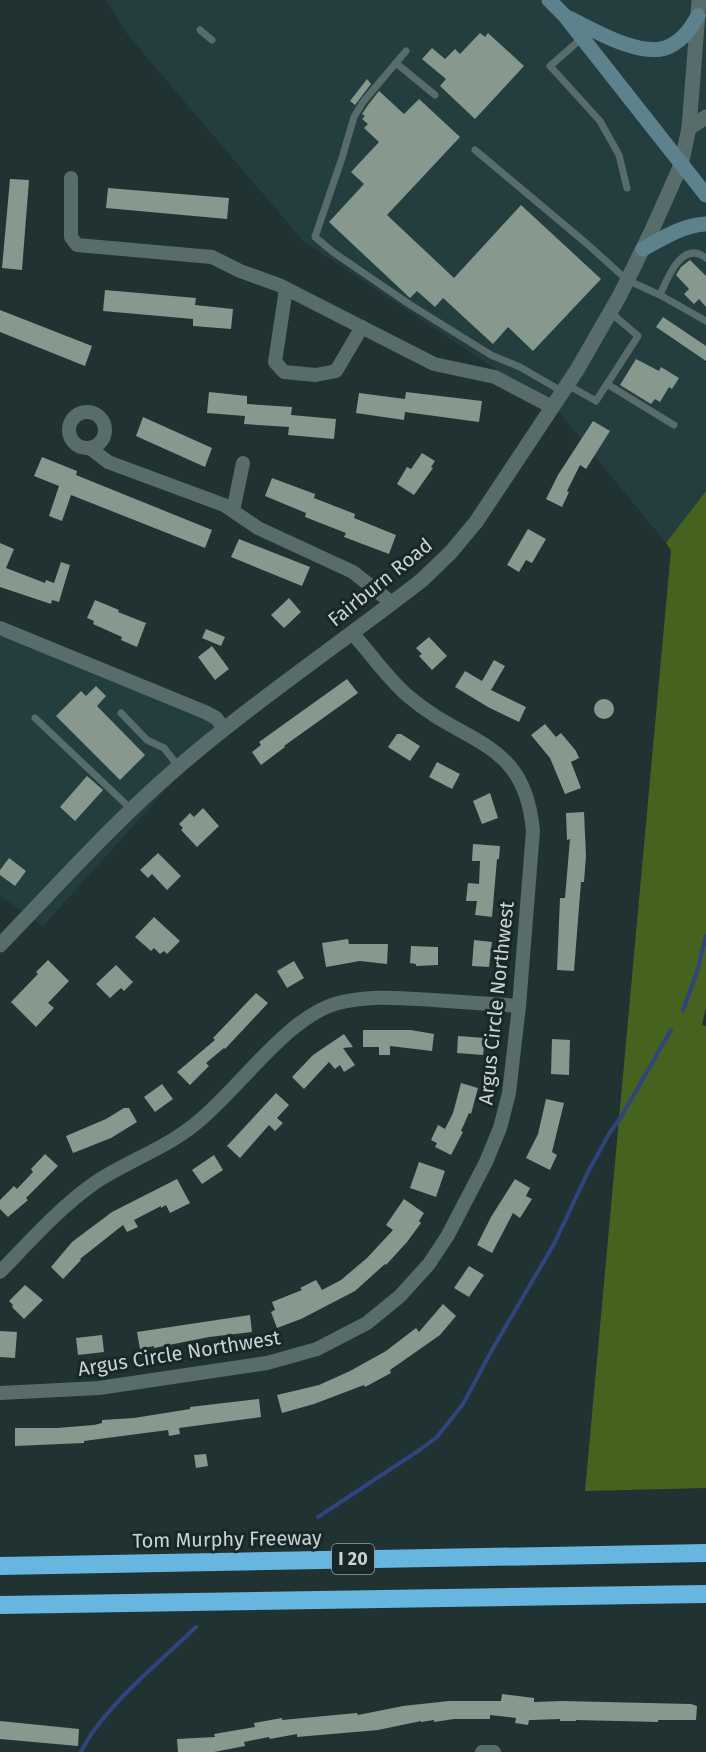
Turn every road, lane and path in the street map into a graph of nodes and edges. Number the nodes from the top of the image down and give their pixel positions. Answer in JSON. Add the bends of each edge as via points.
{"nodes":[{"id":1,"x":700,"y":5,"type":"edge"},
{"id":2,"x":559,"y":6,"type":"edge"},
{"id":3,"x":200,"y":30,"type":"dead end"},
{"id":4,"x":582,"y":38,"type":"junction"},
{"id":5,"x":212,"y":40,"type":"dead end"},
{"id":6,"x":696,"y":40,"type":"junction"},
{"id":7,"x":406,"y":51,"type":"dead end"},
{"id":8,"x":396,"y":63,"type":"junction"},
{"id":9,"x":706,"y":66,"type":"edge"},
{"id":10,"x":435,"y":95,"type":"dead end"},
{"id":11,"x":706,"y":117,"type":"edge"},
{"id":12,"x":689,"y":128,"type":"junction"},
{"id":13,"x":475,"y":150,"type":"dead end"},
{"id":14,"x":681,"y":165,"type":"junction"},
{"id":15,"x":71,"y":178,"type":"dead end"},
{"id":16,"x":627,"y":188,"type":"dead end"},
{"id":17,"x":706,"y":195,"type":"edge"},
{"id":18,"x":706,"y":224,"type":"edge"},
{"id":19,"x":643,"y":249,"type":"junction"},
{"id":20,"x":706,"y":258,"type":"edge"},
{"id":21,"x":627,"y":280,"type":"junction"},
{"id":22,"x":286,"y":289,"type":"junction"},
{"id":23,"x":660,"y":295,"type":"junction"},
{"id":24,"x":610,"y":312,"type":"junction"},
{"id":25,"x":706,"y":321,"type":"edge"},
{"id":26,"x":362,"y":327,"type":"junction"},
{"id":27,"x":607,"y":384,"type":"junction"},
{"id":28,"x":565,"y":388,"type":"junction"},
{"id":29,"x":552,"y":407,"type":"junction"},
{"id":30,"x":674,"y":425,"type":"dead end"},
{"id":31,"x":90,"y":448,"type":"dead end"},
{"id":32,"x":243,"y":463,"type":"dead end"},
{"id":33,"x":232,"y":511,"type":"junction"},
{"id":34,"x":392,"y":603,"type":"junction"},
{"id":35,"x":0,"y":628,"type":"edge"},
{"id":36,"x":353,"y":634,"type":"junction"},
{"id":37,"x":121,"y":713,"type":"dead end"},
{"id":38,"x":35,"y":718,"type":"dead end"},
{"id":39,"x":224,"y":728,"type":"junction"},
{"id":40,"x":179,"y":766,"type":"junction"},
{"id":41,"x":132,"y":810,"type":"junction"},
{"id":42,"x":0,"y":945,"type":"edge"},
{"id":43,"x":519,"y":1006,"type":"junction"},
{"id":44,"x":0,"y":1272,"type":"edge"},
{"id":45,"x":0,"y":1393,"type":"edge"},
{"id":46,"x":706,"y":1553,"type":"edge"},
{"id":47,"x":0,"y":1566,"type":"edge"},
{"id":48,"x":706,"y":1594,"type":"edge"},
{"id":49,"x":0,"y":1607,"type":"edge"},
{"id":50,"x":482,"y":1752,"type":"edge"},
{"id":51,"x":494,"y":1752,"type":"edge"}],
"edges":[{"from":1,"to":2,"type":"main road","via":[[689,32],[668,47],[654,50],[625,44]]},
{"from":1,"to":6,"type":"street","name":"Fairburn Road"},
{"from":2,"to":4,"type":"main road"},
{"from":3,"to":5,"type":"lane"},
{"from":4,"to":14,"type":"main road"},
{"from":4,"to":16,"type":"lane","via":[[550,66],[600,122],[619,155]]},
{"from":6,"to":9,"type":"street"},
{"from":6,"to":12,"type":"street","name":"Fairburn Road"},
{"from":7,"to":8,"type":"lane"},
{"from":8,"to":10,"type":"lane"},
{"from":8,"to":28,"type":"lane","via":[[354,117],[315,237],[482,350]]},
{"from":11,"to":12,"type":"street"},
{"from":12,"to":14,"type":"street","name":"Fairburn Road"},
{"from":13,"to":21,"type":"lane"},
{"from":14,"to":17,"type":"main road"},
{"from":14,"to":19,"type":"street","name":"Fairburn Road"},
{"from":15,"to":22,"type":"street","via":[[71,237],[77,244],[212,257]]},
{"from":18,"to":19,"type":"main road","via":[[694,224]]},
{"from":19,"to":21,"type":"street","name":"Fairburn Road"},
{"from":20,"to":23,"type":"lane","via":[[688,254],[674,264]]},
{"from":21,"to":23,"type":"lane"},
{"from":21,"to":24,"type":"street","name":"Fairburn Road"},
{"from":22,"to":26,"type":"street"},
{"from":22,"to":26,"type":"street","via":[[275,362],[284,372],[316,375],[336,371]]},
{"from":23,"to":25,"type":"lane"},
{"from":24,"to":27,"type":"lane","via":[[638,336]]},
{"from":24,"to":28,"type":"street","name":"Fairburn Road"},
{"from":26,"to":29,"type":"street","via":[[434,364],[495,377]]},
{"from":27,"to":28,"type":"lane","via":[[596,401]]},
{"from":27,"to":30,"type":"lane"},
{"from":28,"to":29,"type":"street","name":"Fairburn Road"},
{"from":29,"to":34,"type":"street","name":"Fairburn Road","via":[[476,522],[422,580]]},
{"from":31,"to":33,"type":"street","via":[[108,462]]},
{"from":32,"to":33,"type":"street"},
{"from":33,"to":34,"type":"street","via":[[258,528],[353,572]]},
{"from":34,"to":36,"type":"street","name":"Fairburn Road"},
{"from":35,"to":39,"type":"street","via":[[206,712]]},
{"from":36,"to":39,"type":"street","name":"Fairburn Road"},
{"from":36,"to":43,"type":"street","name":"Argus Circle Northwest","via":[[407,695],[439,719],[495,750],[512,767],[525,789],[532,831]]},
{"from":37,"to":40,"type":"lane","via":[[147,740],[164,748]]},
{"from":38,"to":41,"type":"lane"},
{"from":39,"to":40,"type":"street","name":"Fairburn Road"},
{"from":40,"to":41,"type":"street","name":"Fairburn Road"},
{"from":41,"to":42,"type":"street","name":"Fairburn Road"},
{"from":43,"to":44,"type":"street","via":[[371,996],[336,1004],[305,1019],[194,1126],[98,1181],[68,1203]]},
{"from":43,"to":45,"type":"street","name":"Argus Circle Northwest","via":[[509,1093],[486,1162],[429,1264],[400,1296],[367,1323],[317,1349],[267,1363],[99,1388]]},
{"from":46,"to":47,"type":"highway","name":"Tom Murphy Freeway","number":"I 20"},
{"from":48,"to":49,"type":"highway","number":"I 20"},
{"from":50,"to":51,"type":"street"}]}
